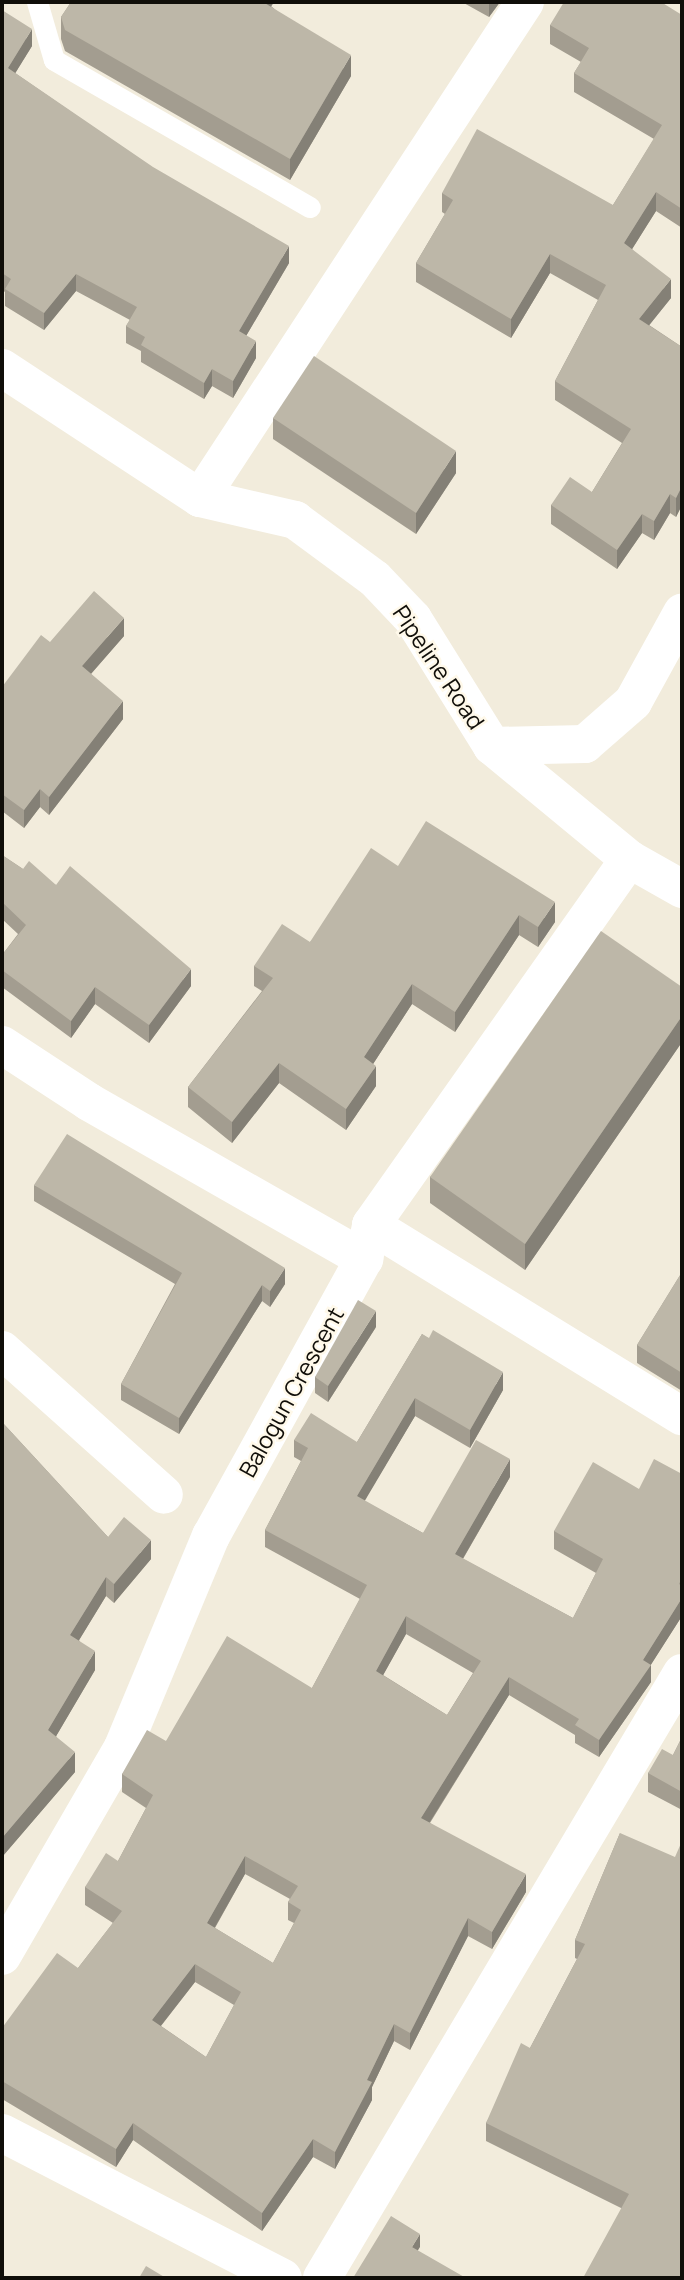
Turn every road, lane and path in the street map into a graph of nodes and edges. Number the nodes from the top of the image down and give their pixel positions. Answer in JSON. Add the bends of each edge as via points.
{"nodes":[{"id":1,"x":37,"y":2,"type":"edge"},
{"id":2,"x":525,"y":2,"type":"edge"},
{"id":3,"x":310,"y":207,"type":"dead end"},
{"id":4,"x":2,"y":368,"type":"edge"},
{"id":5,"x":200,"y":498,"type":"junction"},
{"id":6,"x":682,"y":613,"type":"edge"},
{"id":7,"x":492,"y":746,"type":"junction"},
{"id":8,"x":629,"y":859,"type":"junction"},
{"id":9,"x":682,"y":889,"type":"edge"},
{"id":10,"x":2,"y":1045,"type":"edge"},
{"id":11,"x":368,"y":1242,"type":"junction"},
{"id":12,"x":2,"y":1350,"type":"edge"},
{"id":13,"x":682,"y":1416,"type":"edge"},
{"id":14,"x":164,"y":1495,"type":"dead end"},
{"id":15,"x":682,"y":1673,"type":"edge"},
{"id":16,"x":2,"y":1956,"type":"edge"},
{"id":17,"x":2,"y":2133,"type":"edge"},
{"id":18,"x":283,"y":2278,"type":"edge"},
{"id":19,"x":322,"y":2278,"type":"edge"}],
"edges":[{"from":1,"to":3,"type":"lane","via":[[54,60]]},
{"from":2,"to":5,"type":"street"},
{"from":4,"to":5,"type":"street","name":"Pipeline Road"},
{"from":5,"to":7,"type":"street","name":"Pipeline Road","via":[[295,520],[375,579],[413,620]]},
{"from":6,"to":7,"type":"street","via":[[633,702],[585,744]]},
{"from":7,"to":8,"type":"street","name":"Pipeline Road"},
{"from":8,"to":9,"type":"street","name":"Pipeline Road"},
{"from":8,"to":11,"type":"street","name":"Balogun Crescent"},
{"from":10,"to":11,"type":"street","via":[[89,1102]]},
{"from":11,"to":13,"type":"street"},
{"from":11,"to":16,"type":"street","name":"Balogun Crescent","via":[[211,1536],[123,1747]]},
{"from":12,"to":14,"type":"street"},
{"from":15,"to":19,"type":"street"},
{"from":17,"to":18,"type":"street"}]}
